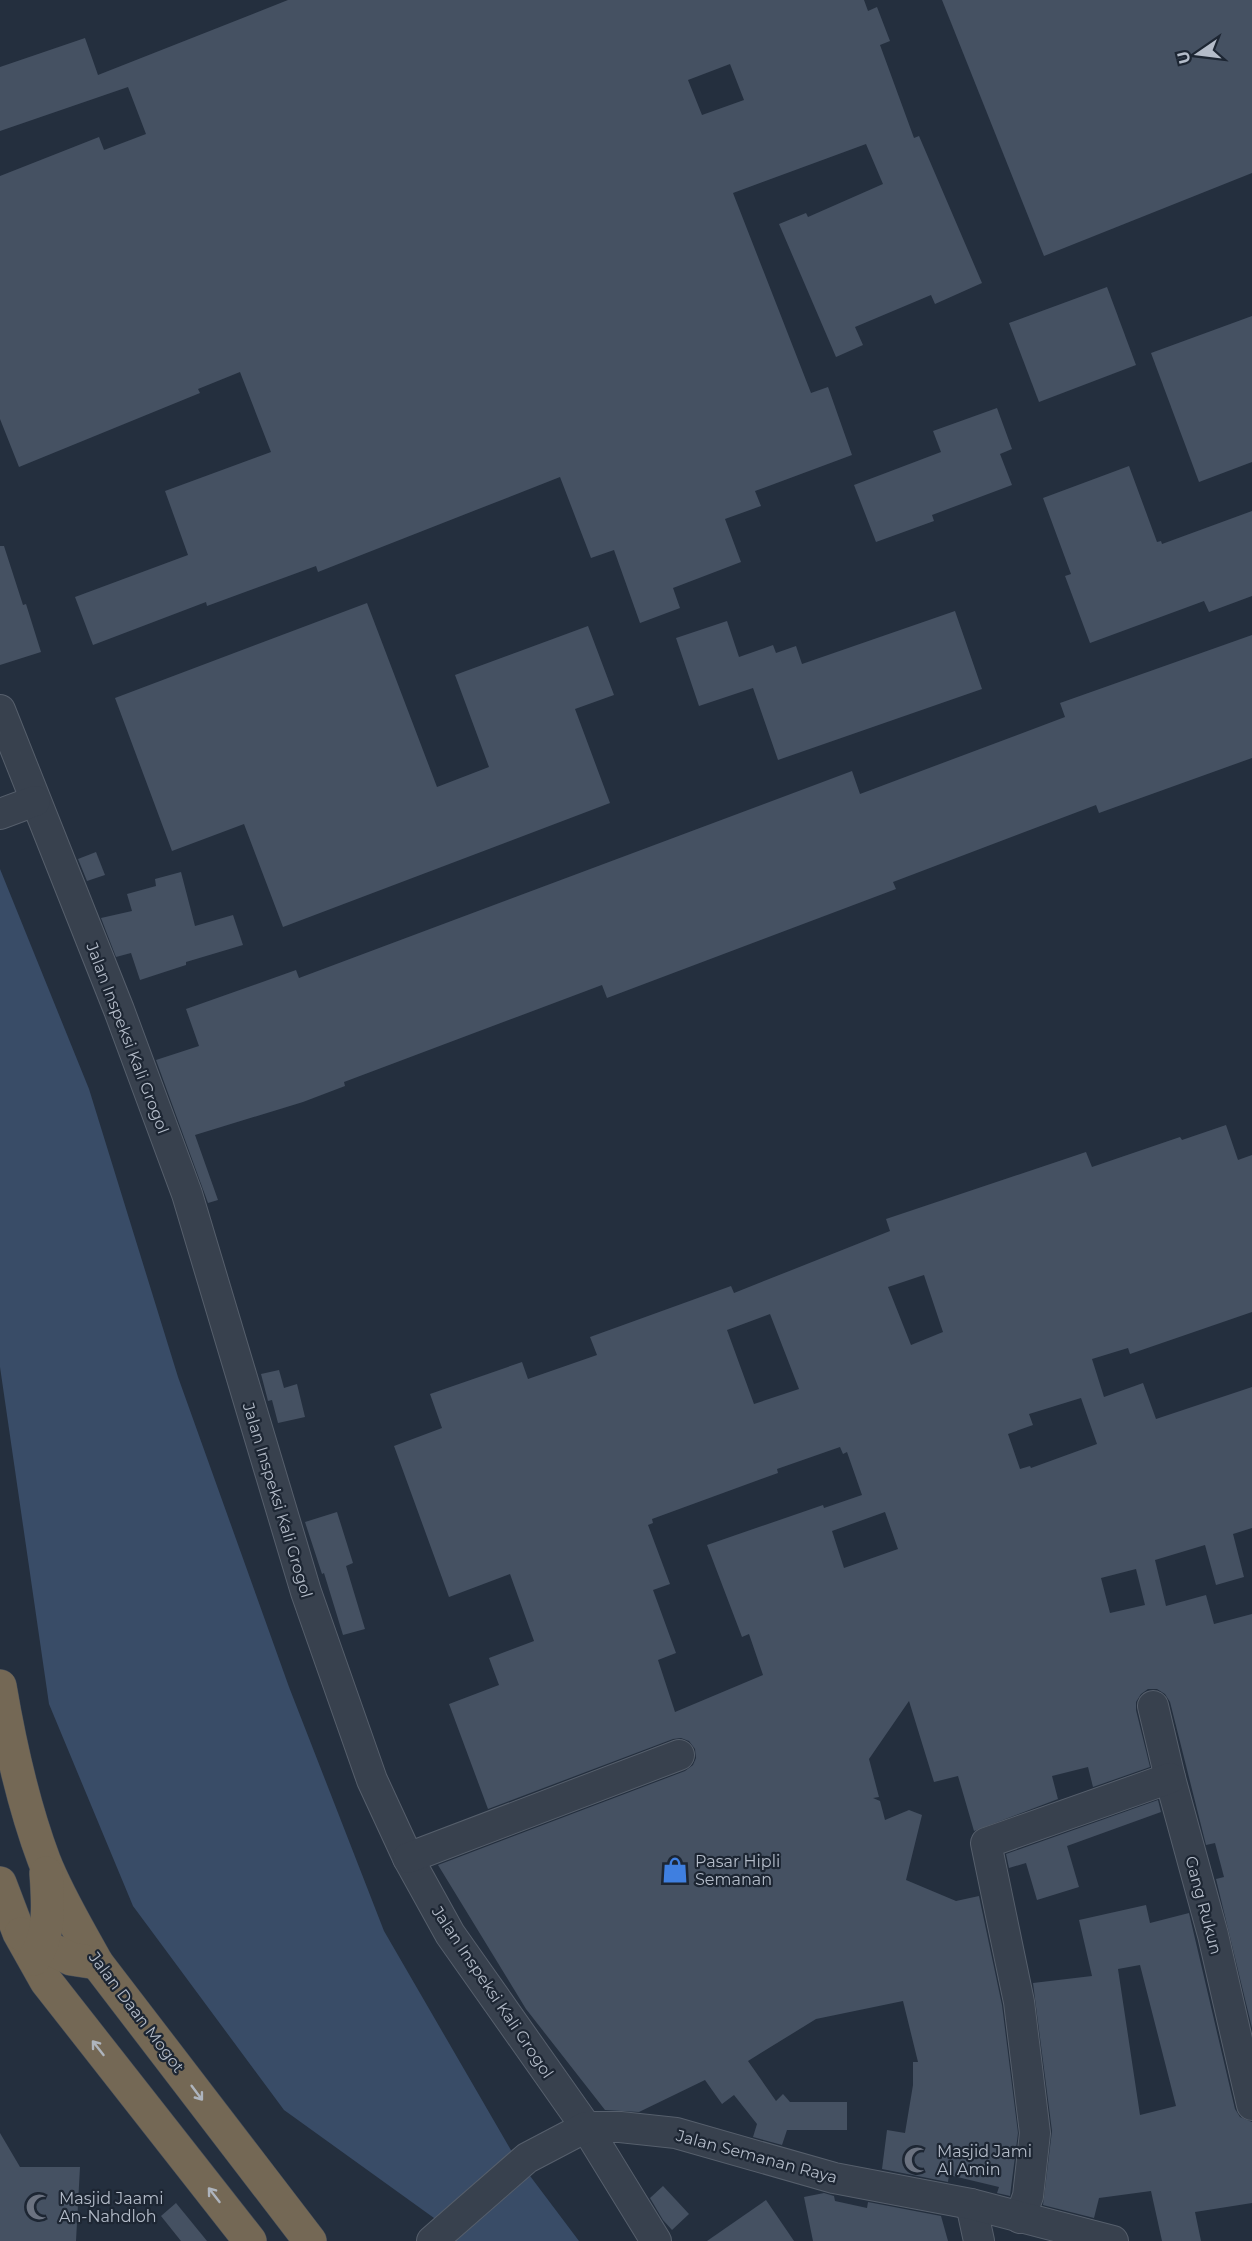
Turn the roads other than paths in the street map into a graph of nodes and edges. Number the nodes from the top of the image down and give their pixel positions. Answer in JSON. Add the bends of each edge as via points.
{"nodes":[{"id":1,"x":0,"y":710,"type":"edge"},
{"id":2,"x":19,"y":807,"type":"edge"},
{"id":3,"x":0,"y":1686,"type":"edge"},
{"id":4,"x":1153,"y":1706,"type":"dead end"},
{"id":5,"x":679,"y":1755,"type":"dead end"},
{"id":6,"x":1170,"y":1778,"type":"junction"},
{"id":7,"x":408,"y":1858,"type":"junction"},
{"id":8,"x":45,"y":1861,"type":"junction"},
{"id":9,"x":0,"y":1883,"type":"edge"},
{"id":10,"x":32,"y":1945,"type":"junction"},
{"id":11,"x":98,"y":1963,"type":"junction"},
{"id":12,"x":1252,"y":2104,"type":"edge"},
{"id":13,"x":586,"y":2127,"type":"junction"},
{"id":14,"x":971,"y":2204,"type":"junction"},
{"id":15,"x":1020,"y":2218,"type":"junction"},
{"id":16,"x":250,"y":2241,"type":"edge"},
{"id":17,"x":310,"y":2241,"type":"edge"},
{"id":18,"x":432,"y":2241,"type":"edge"},
{"id":19,"x":656,"y":2241,"type":"edge"},
{"id":20,"x":979,"y":2241,"type":"edge"},
{"id":21,"x":1113,"y":2241,"type":"edge"}],
"edges":[{"from":1,"to":2,"type":"street","name":"Jalan Inspeksi Kali Grogol"},
{"from":2,"to":7,"type":"street","name":"Jalan Inspeksi Kali Grogol","via":[[119,1010],[187,1194],[306,1592],[372,1780]]},
{"from":3,"to":8,"type":"highway","name":"Jalan Daan Mogot","via":[[20,1783]]},
{"from":4,"to":6,"type":"street","name":"Gang Rukun"},
{"from":5,"to":7,"type":"street"},
{"from":6,"to":12,"type":"street","name":"Gang Rukun","via":[[1213,1935]]},
{"from":6,"to":15,"type":"street","via":[[986,1844],[1019,2002],[1035,2133],[1028,2196]]},
{"from":7,"to":13,"type":"street","name":"Jalan Inspeksi Kali Grogol","via":[[450,1934]]},
{"from":8,"to":10,"type":"highway","via":[[46,1928]]},
{"from":8,"to":11,"type":"highway","name":"Jalan Daan Mogot"},
{"from":9,"to":10,"type":"highway"},
{"from":10,"to":11,"type":"highway","via":[[70,1959]]},
{"from":16,"to":10,"type":"highway","one_way":true,"via":[[55,1993]]},
{"from":11,"to":17,"type":"highway","name":"Jalan Daan Mogot","one_way":true},
{"from":13,"to":14,"type":"street","name":"Jalan Semanan Raya","via":[[676,2133],[834,2178]]},
{"from":13,"to":18,"type":"street","name":"Jalan Semanan Raya","via":[[527,2158]]},
{"from":13,"to":19,"type":"street","name":"Jalan Inspeksi Kali Grogol"},
{"from":14,"to":15,"type":"street","name":"Jalan Semanan Raya"},
{"from":14,"to":20,"type":"street"},
{"from":15,"to":21,"type":"street","name":"Jalan Semanan Raya"}]}
